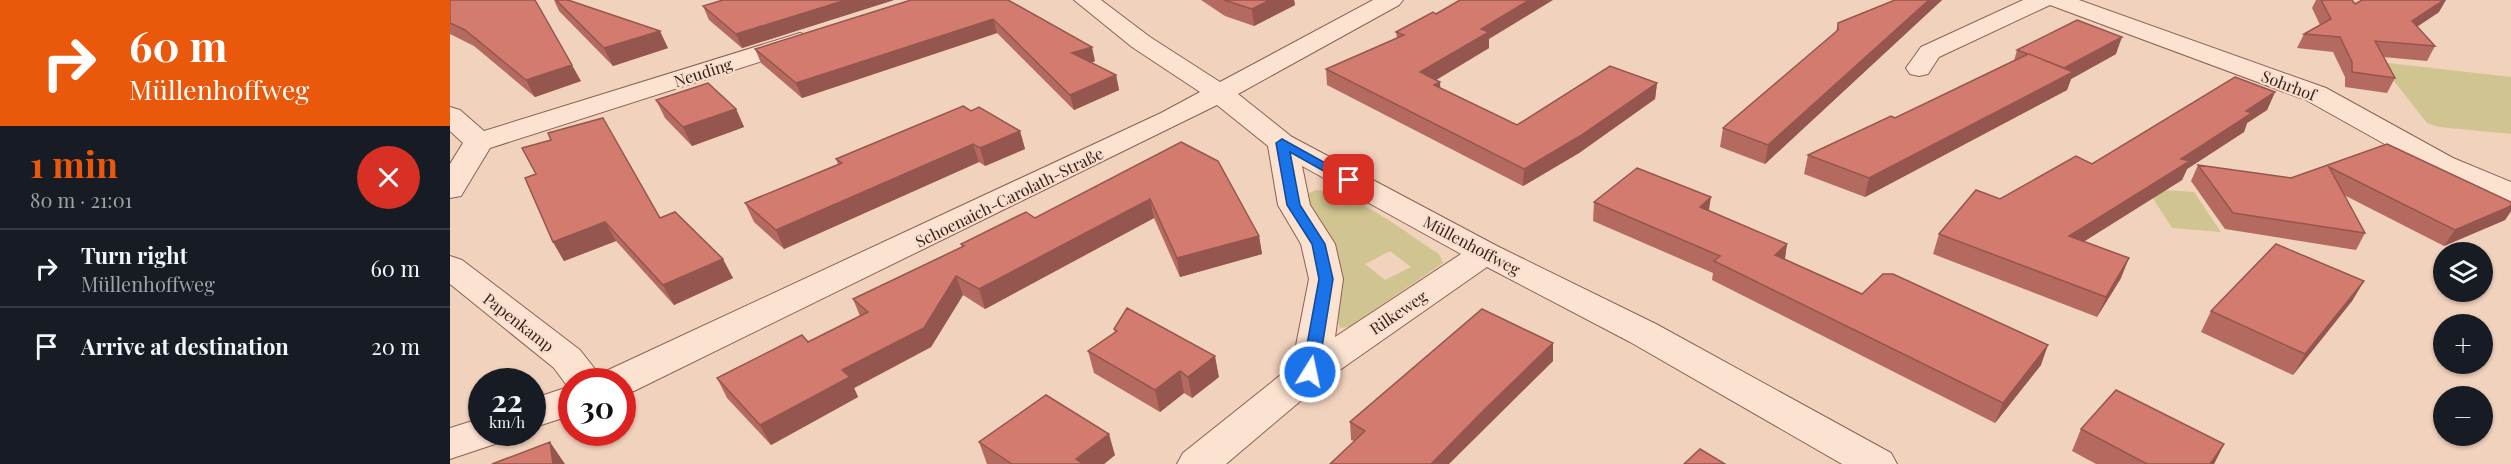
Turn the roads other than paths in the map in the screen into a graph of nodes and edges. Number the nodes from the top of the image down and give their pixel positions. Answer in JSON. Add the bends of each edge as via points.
{"nodes":[{"id":1,"x":1086,"y":0,"type":"edge"},
{"id":2,"x":1391,"y":0,"type":"edge"},
{"id":3,"x":2042,"y":0,"type":"edge"},
{"id":4,"x":2057,"y":0,"type":"edge"},
{"id":5,"x":827,"y":32,"type":"edge"},
{"id":6,"x":1919,"y":68,"type":"dead end"},
{"id":7,"x":1219,"y":93,"type":"junction"},
{"id":8,"x":450,"y":116,"type":"edge"},
{"id":9,"x":479,"y":142,"type":"junction"},
{"id":10,"x":1282,"y":143,"type":"junction"},
{"id":11,"x":450,"y":189,"type":"edge"},
{"id":12,"x":2511,"y":193,"type":"edge"},
{"id":13,"x":1485,"y":253,"type":"junction"},
{"id":14,"x":450,"y":267,"type":"edge"},
{"id":15,"x":574,"y":368,"type":"edge"},
{"id":16,"x":1310,"y":372,"type":"junction"},
{"id":17,"x":636,"y":374,"type":"edge"},
{"id":18,"x":468,"y":438,"type":"edge"},
{"id":19,"x":450,"y":444,"type":"edge"},
{"id":20,"x":1198,"y":464,"type":"edge"},
{"id":21,"x":1876,"y":464,"type":"edge"}],
"edges":[{"from":1,"to":7,"type":"street","name":"Müllenhoffweg"},
{"from":2,"to":7,"type":"street","name":"Schoenaich-Carolath-Straße"},
{"from":3,"to":6,"type":"street","via":[[1930,51]]},
{"from":4,"to":12,"type":"street","name":"Sohrhof","via":[[2316,94],[2442,164]]},
{"from":5,"to":9,"type":"street","name":"Neuding"},
{"from":7,"to":10,"type":"street","name":"Müllenhoffweg"},
{"from":7,"to":17,"type":"street","name":"Schoenaich-Carolath-Straße","via":[[1171,120]]},
{"from":8,"to":9,"type":"street"},
{"from":9,"to":11,"type":"street"},
{"from":10,"to":13,"type":"street","name":"Müllenhoffweg"},
{"from":10,"to":16,"type":"street","via":[[1294,205],[1318,244],[1326,279]]},
{"from":13,"to":16,"type":"street","name":"Rilkeweg"},
{"from":13,"to":21,"type":"street","name":"Müllenhoffweg","via":[[1643,333]]},
{"from":14,"to":15,"type":"street","name":"Papenkamp"},
{"from":16,"to":20,"type":"street","name":"Rilkeweg"},
{"from":18,"to":19,"type":"street"}]}
